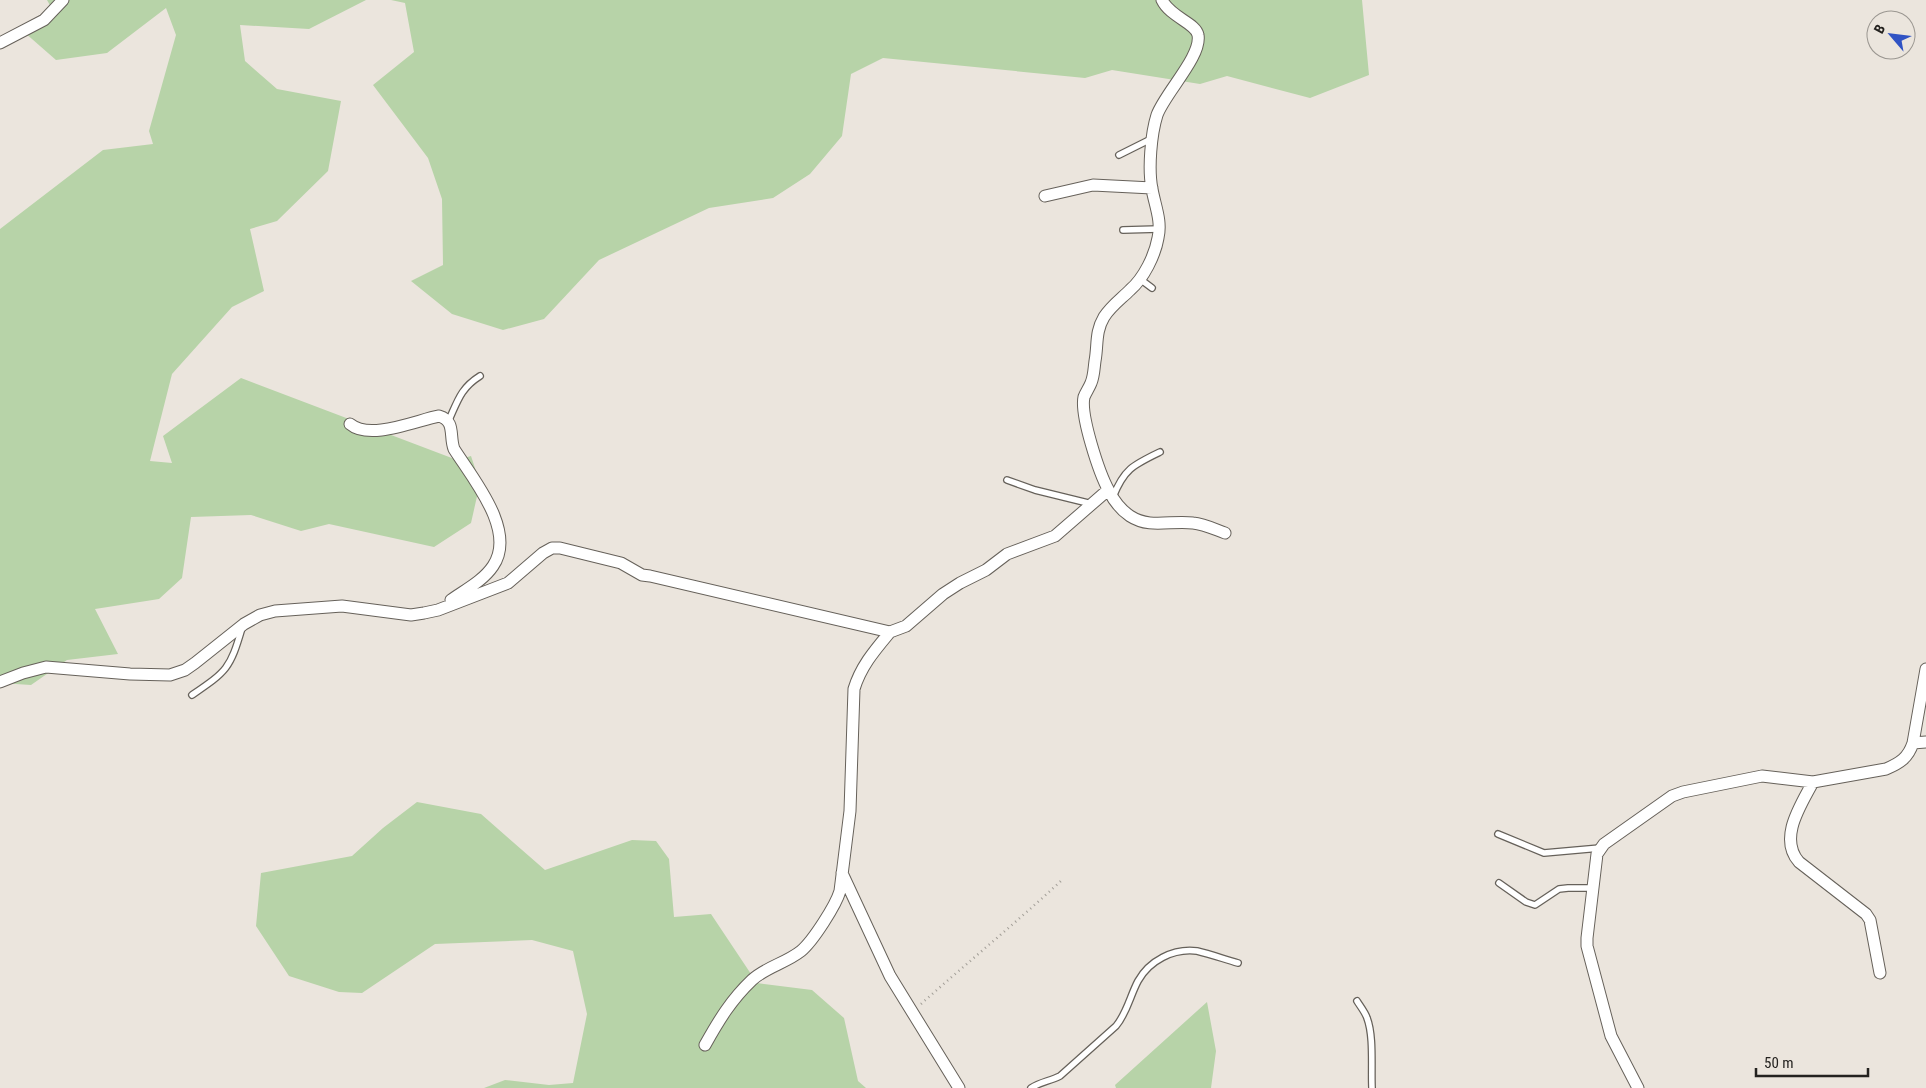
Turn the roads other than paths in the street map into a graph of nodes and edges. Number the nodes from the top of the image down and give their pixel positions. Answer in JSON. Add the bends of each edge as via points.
{"nodes":[{"id":1,"x":63,"y":0,"type":"edge"},
{"id":2,"x":1162,"y":0,"type":"edge"},
{"id":3,"x":0,"y":43,"type":"edge"},
{"id":4,"x":1154,"y":138,"type":"junction"},
{"id":5,"x":1118,"y":155,"type":"dead end"},
{"id":6,"x":1152,"y":188,"type":"junction"},
{"id":7,"x":1045,"y":196,"type":"dead end"},
{"id":8,"x":1159,"y":229,"type":"junction"},
{"id":9,"x":1123,"y":230,"type":"dead end"},
{"id":10,"x":1140,"y":279,"type":"junction"},
{"id":11,"x":1152,"y":288,"type":"dead end"},
{"id":12,"x":480,"y":376,"type":"dead end"},
{"id":13,"x":449,"y":420,"type":"junction"},
{"id":14,"x":350,"y":424,"type":"dead end"},
{"id":15,"x":1160,"y":452,"type":"dead end"},
{"id":16,"x":1007,"y":480,"type":"dead end"},
{"id":17,"x":1110,"y":494,"type":"junction"},
{"id":18,"x":1092,"y":504,"type":"junction"},
{"id":19,"x":1225,"y":533,"type":"dead end"},
{"id":20,"x":438,"y":610,"type":"junction"},
{"id":21,"x":244,"y":624,"type":"junction"},
{"id":22,"x":890,"y":632,"type":"junction"},
{"id":23,"x":1926,"y":669,"type":"edge"},
{"id":24,"x":0,"y":682,"type":"edge"},
{"id":25,"x":192,"y":695,"type":"dead end"},
{"id":26,"x":1926,"y":742,"type":"edge"},
{"id":27,"x":1913,"y":743,"type":"junction"},
{"id":28,"x":1813,"y":782,"type":"junction"},
{"id":29,"x":1498,"y":834,"type":"dead end"},
{"id":30,"x":1600,"y":848,"type":"junction"},
{"id":31,"x":842,"y":873,"type":"junction"},
{"id":32,"x":1499,"y":884,"type":"dead end"},
{"id":33,"x":1593,"y":888,"type":"junction"},
{"id":34,"x":1238,"y":963,"type":"dead end"},
{"id":35,"x":1880,"y":973,"type":"dead end"},
{"id":36,"x":1357,"y":1001,"type":"dead end"},
{"id":37,"x":705,"y":1045,"type":"dead end"},
{"id":38,"x":960,"y":1088,"type":"edge"},
{"id":39,"x":1031,"y":1088,"type":"edge"},
{"id":40,"x":1372,"y":1088,"type":"edge"},
{"id":41,"x":1638,"y":1088,"type":"edge"}],
"edges":[{"from":1,"to":3,"type":"street","via":[[44,20]]},
{"from":2,"to":4,"type":"street","via":[[1165,8],[1198,33],[1198,44],[1158,114]]},
{"from":4,"to":5,"type":"lane"},
{"from":4,"to":6,"type":"street"},
{"from":6,"to":7,"type":"street","via":[[1094,185]]},
{"from":6,"to":8,"type":"street"},
{"from":8,"to":9,"type":"lane"},
{"from":8,"to":10,"type":"street","via":[[1150,261]]},
{"from":10,"to":11,"type":"lane"},
{"from":10,"to":17,"type":"street","via":[[1104,317],[1097,334],[1094,372],[1084,396],[1093,451]]},
{"from":12,"to":13,"type":"lane","via":[[461,392]]},
{"from":13,"to":14,"type":"street","via":[[440,416],[369,432]]},
{"from":13,"to":20,"type":"street","via":[[454,449],[498,523],[501,539],[493,566],[480,580]]},
{"from":15,"to":17,"type":"lane","via":[[1128,470]]},
{"from":16,"to":18,"type":"lane"},
{"from":17,"to":18,"type":"street"},
{"from":17,"to":19,"type":"street","via":[[1122,510],[1140,521],[1151,524],[1194,523]]},
{"from":18,"to":22,"type":"street","via":[[1055,536],[1007,554],[944,594],[906,626]]},
{"from":20,"to":21,"type":"street","via":[[411,615],[342,606],[275,612],[260,615]]},
{"from":20,"to":22,"type":"street","via":[[508,583],[543,553],[560,548],[621,563],[642,574]]},
{"from":21,"to":24,"type":"street","via":[[196,663],[170,675],[46,667]]},
{"from":21,"to":25,"type":"lane","via":[[229,665]]},
{"from":22,"to":31,"type":"street","via":[[866,662],[854,689],[850,811]]},
{"from":23,"to":27,"type":"street"},
{"from":26,"to":27,"type":"street"},
{"from":27,"to":28,"type":"street","via":[[1904,760],[1886,769]]},
{"from":28,"to":30,"type":"street","via":[[1762,776],[1677,794]]},
{"from":28,"to":35,"type":"street","via":[[1792,825],[1793,852],[1799,862],[1866,914],[1870,920]]},
{"from":29,"to":30,"type":"lane","via":[[1544,853]]},
{"from":30,"to":33,"type":"street"},
{"from":31,"to":37,"type":"street","via":[[838,901],[806,946],[754,979],[729,1004]]},
{"from":31,"to":38,"type":"street","via":[[890,976]]},
{"from":32,"to":33,"type":"lane","via":[[1535,905],[1559,890]]},
{"from":33,"to":41,"type":"street","via":[[1587,946],[1611,1036]]},
{"from":34,"to":39,"type":"lane","via":[[1195,951],[1160,958],[1141,976],[1116,1026],[1060,1076]]},
{"from":36,"to":40,"type":"lane","via":[[1367,1018]]}]}
